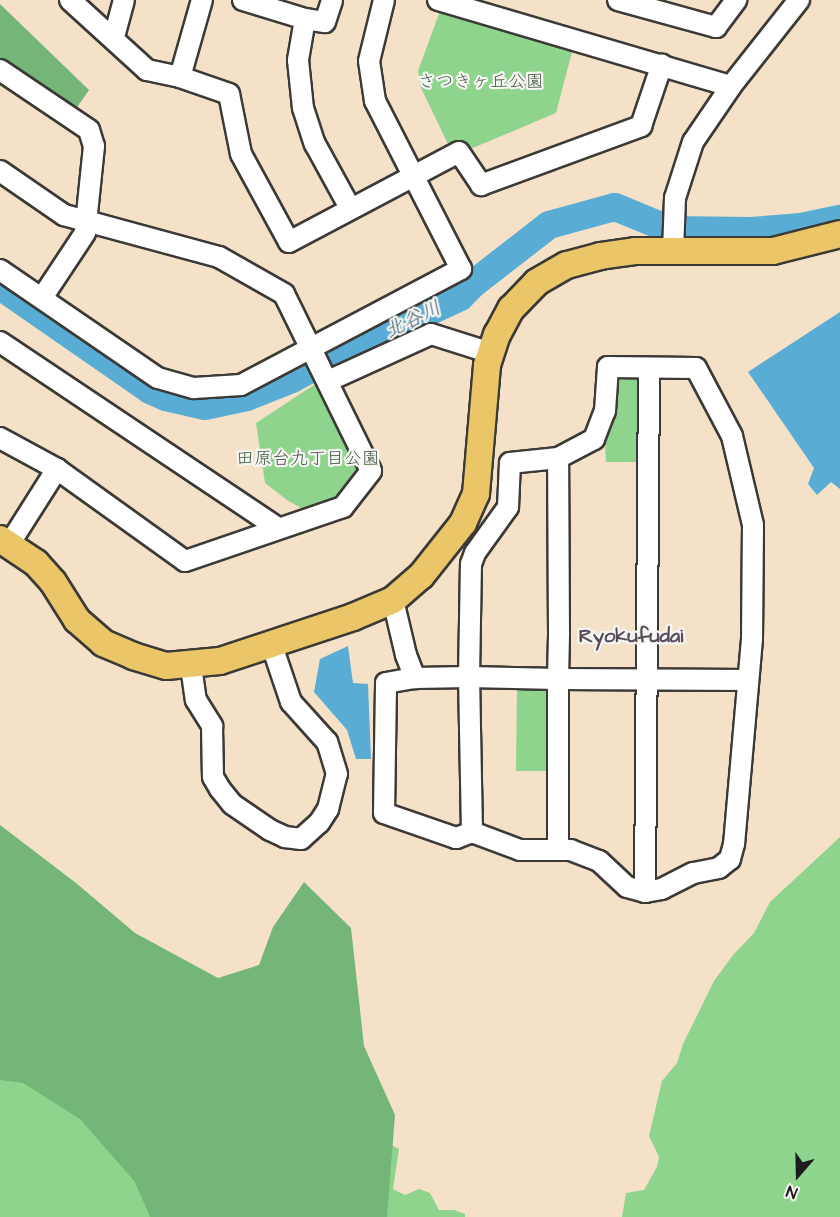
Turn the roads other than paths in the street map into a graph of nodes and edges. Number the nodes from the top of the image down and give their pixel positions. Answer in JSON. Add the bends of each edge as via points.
{"nodes":[{"id":1,"x":70,"y":0,"type":"edge"},
{"id":2,"x":124,"y":0,"type":"edge"},
{"id":3,"x":202,"y":0,"type":"edge"},
{"id":4,"x":243,"y":0,"type":"edge"},
{"id":5,"x":332,"y":0,"type":"edge"},
{"id":6,"x":384,"y":0,"type":"edge"},
{"id":7,"x":438,"y":0,"type":"edge"},
{"id":8,"x":618,"y":0,"type":"edge"},
{"id":9,"x":736,"y":0,"type":"edge"},
{"id":10,"x":799,"y":0,"type":"edge"},
{"id":11,"x":305,"y":20,"type":"junction"},
{"id":12,"x":114,"y":37,"type":"junction"},
{"id":13,"x":662,"y":64,"type":"junction"},
{"id":14,"x":0,"y":70,"type":"edge"},
{"id":15,"x":180,"y":77,"type":"junction"},
{"id":16,"x":731,"y":86,"type":"junction"},
{"id":17,"x":0,"y":171,"type":"edge"},
{"id":18,"x":414,"y":175,"type":"junction"},
{"id":19,"x":350,"y":208,"type":"junction"},
{"id":20,"x":88,"y":223,"type":"junction"},
{"id":21,"x":840,"y":234,"type":"edge"},
{"id":22,"x":673,"y":251,"type":"junction"},
{"id":23,"x":0,"y":270,"type":"edge"},
{"id":24,"x":42,"y":298,"type":"junction"},
{"id":25,"x":312,"y":349,"type":"junction"},
{"id":26,"x":3,"y":352,"type":"edge"},
{"id":27,"x":491,"y":353,"type":"junction"},
{"id":28,"x":649,"y":368,"type":"junction"},
{"id":29,"x":327,"y":381,"type":"junction"},
{"id":30,"x":0,"y":438,"type":"edge"},
{"id":31,"x":558,"y":458,"type":"junction"},
{"id":32,"x":57,"y":469,"type":"junction"},
{"id":33,"x":278,"y":528,"type":"junction"},
{"id":34,"x":5,"y":541,"type":"edge"},
{"id":35,"x":393,"y":600,"type":"junction"},
{"id":36,"x":271,"y":643,"type":"junction"},
{"id":37,"x":191,"y":666,"type":"junction"},
{"id":38,"x":469,"y":677,"type":"junction"},
{"id":39,"x":415,"y":678,"type":"junction"},
{"id":40,"x":558,"y":679,"type":"junction"},
{"id":41,"x":645,"y":680,"type":"junction"},
{"id":42,"x":748,"y":680,"type":"junction"},
{"id":43,"x":472,"y":832,"type":"junction"},
{"id":44,"x":558,"y":848,"type":"junction"},
{"id":45,"x":645,"y":892,"type":"junction"}],
"edges":[{"from":1,"to":12,"type":"street"},
{"from":2,"to":12,"type":"street"},
{"from":3,"to":15,"type":"street"},
{"from":4,"to":11,"type":"street"},
{"from":5,"to":11,"type":"street","via":[[325,22]]},
{"from":6,"to":18,"type":"street","via":[[369,61],[371,80],[381,115]]},
{"from":7,"to":13,"type":"street"},
{"from":8,"to":9,"type":"street","via":[[716,27]]},
{"from":10,"to":16,"type":"street"},
{"from":11,"to":19,"type":"street","via":[[298,60],[303,108],[315,144]]},
{"from":12,"to":15,"type":"street","via":[[147,70]]},
{"from":13,"to":16,"type":"street"},
{"from":13,"to":18,"type":"street","via":[[641,126],[481,185],[459,152]]},
{"from":14,"to":20,"type":"street","via":[[89,130],[94,146]]},
{"from":15,"to":19,"type":"street","via":[[229,94],[241,154],[289,242]]},
{"from":16,"to":22,"type":"street","via":[[693,142],[675,198]]},
{"from":17,"to":20,"type":"street","via":[[64,214]]},
{"from":18,"to":19,"type":"street"},
{"from":18,"to":25,"type":"street","via":[[461,269]]},
{"from":20,"to":24,"type":"street","via":[[86,233]]},
{"from":20,"to":25,"type":"street","via":[[219,257],[284,294]]},
{"from":21,"to":22,"type":"main road","via":[[773,251]]},
{"from":22,"to":27,"type":"main road","via":[[635,251],[567,265],[537,282],[511,309]]},
{"from":23,"to":24,"type":"street"},
{"from":24,"to":25,"type":"street","via":[[159,378],[194,388],[242,384]]},
{"from":25,"to":29,"type":"street"},
{"from":26,"to":33,"type":"street"},
{"from":27,"to":29,"type":"street","via":[[431,334]]},
{"from":27,"to":35,"type":"main road","via":[[483,397],[476,494],[463,523],[444,549]]},
{"from":28,"to":31,"type":"street","via":[[608,367],[605,411],[594,439]]},
{"from":28,"to":41,"type":"street"},
{"from":28,"to":42,"type":"street","via":[[696,368],[732,436],[753,525]]},
{"from":29,"to":33,"type":"street","via":[[371,471],[343,507]]},
{"from":30,"to":32,"type":"street"},
{"from":31,"to":38,"type":"street","via":[[510,463],[508,507],[471,564]]},
{"from":31,"to":40,"type":"street"},
{"from":32,"to":33,"type":"street","via":[[184,561]]},
{"from":32,"to":34,"type":"street"},
{"from":34,"to":37,"type":"main road","via":[[36,563],[77,620],[103,643],[166,666]]},
{"from":35,"to":36,"type":"main road","via":[[353,618]]},
{"from":35,"to":39,"type":"street"},
{"from":36,"to":37,"type":"main road","via":[[220,661]]},
{"from":36,"to":37,"type":"street","via":[[291,702],[327,742],[337,774],[328,808],[319,823],[301,839],[270,830],[232,804],[220,789],[213,777],[212,726],[196,700]]},
{"from":38,"to":39,"type":"street"},
{"from":38,"to":40,"type":"street"},
{"from":38,"to":43,"type":"street"},
{"from":39,"to":43,"type":"street","via":[[386,683],[384,813],[456,838]]},
{"from":40,"to":41,"type":"street"},
{"from":40,"to":44,"type":"street"},
{"from":41,"to":42,"type":"street"},
{"from":41,"to":45,"type":"street"},
{"from":42,"to":45,"type":"street","via":[[730,859],[719,868],[693,873],[662,889]]},
{"from":43,"to":44,"type":"street","via":[[520,850]]},
{"from":44,"to":45,"type":"street","via":[[599,861],[627,886]]}]}
